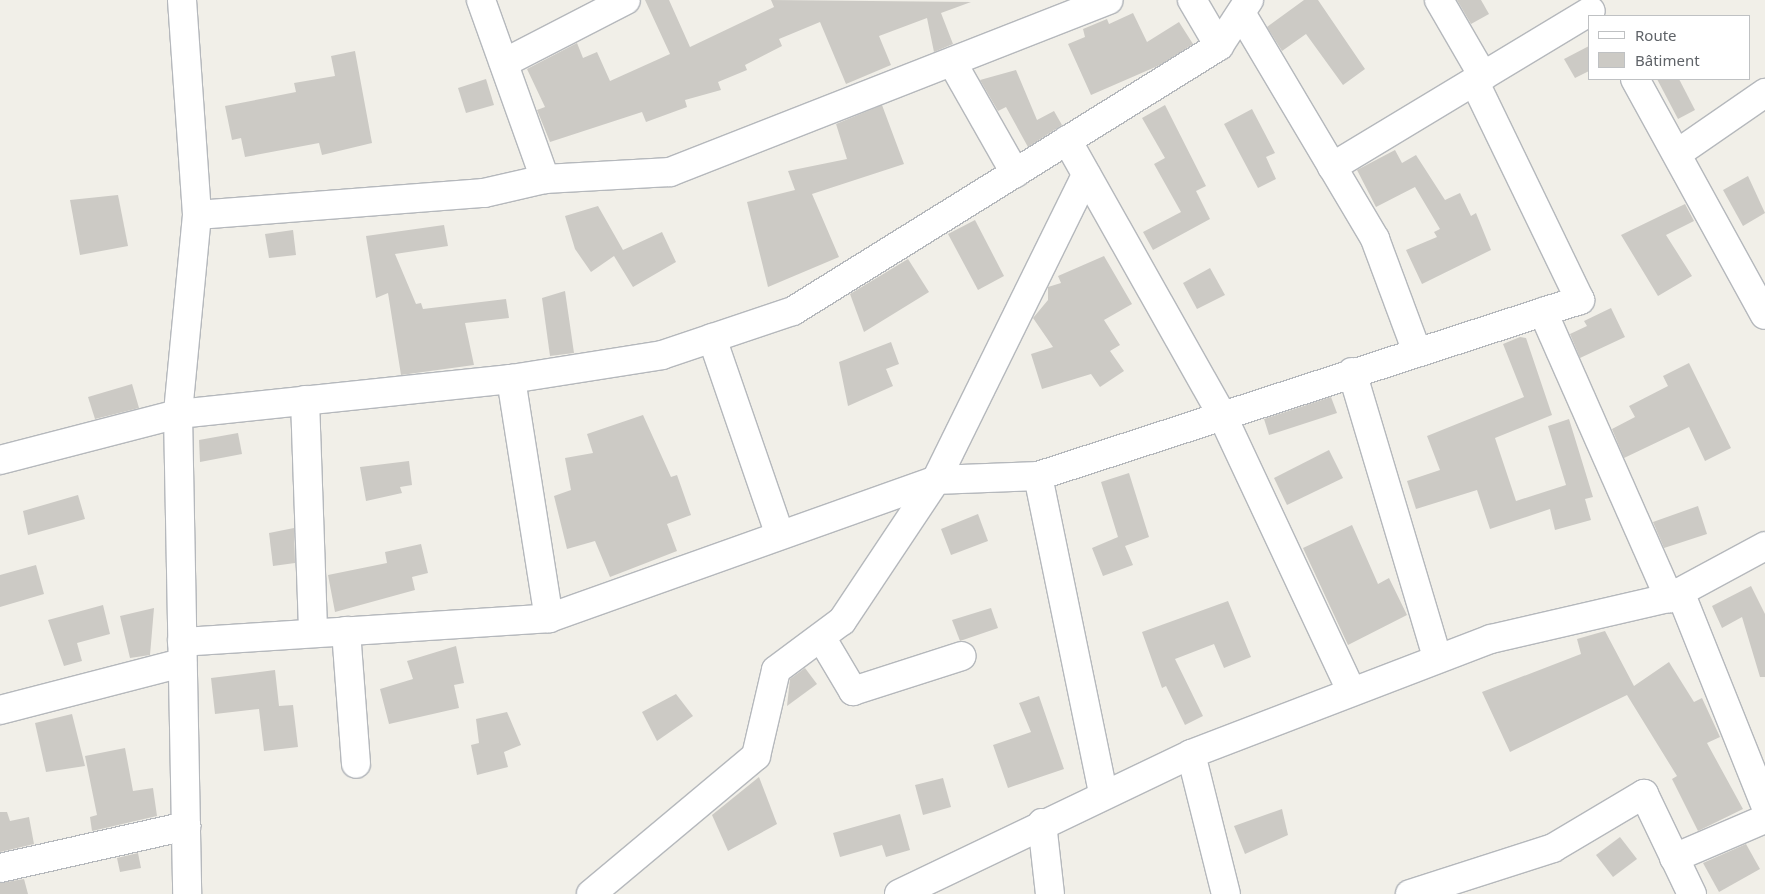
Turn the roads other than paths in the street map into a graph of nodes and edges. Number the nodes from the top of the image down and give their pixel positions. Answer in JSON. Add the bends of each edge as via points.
{"nodes":[{"id":1,"x":182,"y":0,"type":"edge"},
{"id":2,"x":482,"y":0,"type":"edge"},
{"id":3,"x":626,"y":0,"type":"edge"},
{"id":4,"x":1108,"y":0,"type":"edge"},
{"id":5,"x":1192,"y":0,"type":"edge"},
{"id":6,"x":1439,"y":0,"type":"edge"},
{"id":7,"x":1245,"y":7,"type":"edge"},
{"id":8,"x":1597,"y":9,"type":"edge"},
{"id":9,"x":1219,"y":46,"type":"junction"},
{"id":10,"x":952,"y":62,"type":"junction"},
{"id":11,"x":504,"y":63,"type":"junction"},
{"id":12,"x":1479,"y":78,"type":"junction"},
{"id":13,"x":1636,"y":80,"type":"edge"},
{"id":14,"x":1765,"y":93,"type":"edge"},
{"id":15,"x":1067,"y":140,"type":"junction"},
{"id":16,"x":1678,"y":153,"type":"junction"},
{"id":17,"x":1332,"y":167,"type":"junction"},
{"id":18,"x":1015,"y":173,"type":"junction"},
{"id":19,"x":1086,"y":174,"type":"junction"},
{"id":20,"x":544,"y":179,"type":"junction"},
{"id":21,"x":197,"y":215,"type":"junction"},
{"id":22,"x":1763,"y":308,"type":"edge"},
{"id":23,"x":1543,"y":312,"type":"junction"},
{"id":24,"x":712,"y":338,"type":"junction"},
{"id":25,"x":1418,"y":352,"type":"junction"},
{"id":26,"x":1352,"y":372,"type":"junction"},
{"id":27,"x":511,"y":379,"type":"junction"},
{"id":28,"x":305,"y":400,"type":"junction"},
{"id":29,"x":178,"y":414,"type":"junction"},
{"id":30,"x":1222,"y":415,"type":"junction"},
{"id":31,"x":0,"y":460,"type":"edge"},
{"id":32,"x":1038,"y":476,"type":"junction"},
{"id":33,"x":936,"y":480,"type":"junction"},
{"id":34,"x":780,"y":535,"type":"junction"},
{"id":35,"x":1765,"y":546,"type":"edge"},
{"id":36,"x":1675,"y":595,"type":"junction"},
{"id":37,"x":549,"y":618,"type":"junction"},
{"id":38,"x":346,"y":631,"type":"junction"},
{"id":39,"x":313,"y":633,"type":"junction"},
{"id":40,"x":821,"y":637,"type":"junction"},
{"id":41,"x":182,"y":652,"type":"junction"},
{"id":42,"x":962,"y":656,"type":"dead end"},
{"id":43,"x":1437,"y":657,"type":"junction"},
{"id":44,"x":1351,"y":691,"type":"junction"},
{"id":45,"x":0,"y":710,"type":"edge"},
{"id":46,"x":1191,"y":754,"type":"junction"},
{"id":47,"x":356,"y":764,"type":"dead end"},
{"id":48,"x":1103,"y":793,"type":"junction"},
{"id":49,"x":1765,"y":804,"type":"edge"},
{"id":50,"x":1765,"y":819,"type":"edge"},
{"id":51,"x":1042,"y":823,"type":"junction"},
{"id":52,"x":186,"y":826,"type":"junction"},
{"id":53,"x":1674,"y":858,"type":"junction"},
{"id":54,"x":0,"y":868,"type":"edge"},
{"id":55,"x":187,"y":894,"type":"edge"},
{"id":56,"x":592,"y":894,"type":"edge"},
{"id":57,"x":899,"y":894,"type":"edge"},
{"id":58,"x":1050,"y":894,"type":"edge"},
{"id":59,"x":1226,"y":894,"type":"edge"},
{"id":60,"x":1410,"y":894,"type":"edge"},
{"id":61,"x":1692,"y":894,"type":"edge"}],
"edges":[{"from":1,"to":21,"type":"street"},
{"from":2,"to":11,"type":"street"},
{"from":3,"to":11,"type":"street"},
{"from":4,"to":10,"type":"street"},
{"from":5,"to":9,"type":"street"},
{"from":6,"to":12,"type":"street"},
{"from":7,"to":9,"type":"street"},
{"from":7,"to":17,"type":"street"},
{"from":8,"to":12,"type":"street"},
{"from":9,"to":15,"type":"street"},
{"from":10,"to":18,"type":"street"},
{"from":10,"to":20,"type":"street","via":[[670,172]]},
{"from":11,"to":20,"type":"street"},
{"from":12,"to":17,"type":"street"},
{"from":12,"to":23,"type":"street","via":[[1580,300]]},
{"from":13,"to":16,"type":"street"},
{"from":14,"to":16,"type":"street"},
{"from":15,"to":18,"type":"street"},
{"from":15,"to":19,"type":"street"},
{"from":16,"to":22,"type":"street"},
{"from":17,"to":25,"type":"street","via":[[1375,239]]},
{"from":18,"to":24,"type":"street","via":[[793,310]]},
{"from":19,"to":30,"type":"street"},
{"from":19,"to":33,"type":"street"},
{"from":20,"to":21,"type":"street","via":[[484,193]]},
{"from":21,"to":29,"type":"street"},
{"from":23,"to":25,"type":"street"},
{"from":23,"to":36,"type":"street"},
{"from":24,"to":27,"type":"street","via":[[662,355]]},
{"from":24,"to":34,"type":"street"},
{"from":25,"to":26,"type":"street"},
{"from":26,"to":30,"type":"street"},
{"from":26,"to":43,"type":"street"},
{"from":27,"to":28,"type":"street"},
{"from":27,"to":37,"type":"street"},
{"from":28,"to":29,"type":"street"},
{"from":28,"to":39,"type":"street"},
{"from":29,"to":31,"type":"street"},
{"from":29,"to":41,"type":"street"},
{"from":30,"to":32,"type":"street"},
{"from":30,"to":44,"type":"street"},
{"from":32,"to":33,"type":"street"},
{"from":32,"to":48,"type":"street"},
{"from":33,"to":34,"type":"street"},
{"from":33,"to":40,"type":"street","via":[[842,622]]},
{"from":34,"to":37,"type":"street"},
{"from":35,"to":36,"type":"street"},
{"from":36,"to":43,"type":"street","via":[[1491,638]]},
{"from":36,"to":49,"type":"street"},
{"from":37,"to":38,"type":"street"},
{"from":38,"to":39,"type":"street"},
{"from":38,"to":47,"type":"street"},
{"from":39,"to":41,"type":"street"},
{"from":40,"to":42,"type":"street","via":[[853,691]]},
{"from":40,"to":56,"type":"street","via":[[776,670],[756,756]]},
{"from":41,"to":45,"type":"street"},
{"from":41,"to":52,"type":"street"},
{"from":43,"to":44,"type":"street"},
{"from":44,"to":46,"type":"street"},
{"from":46,"to":48,"type":"street"},
{"from":46,"to":59,"type":"street"},
{"from":48,"to":51,"type":"street"},
{"from":50,"to":53,"type":"street"},
{"from":51,"to":57,"type":"street"},
{"from":51,"to":58,"type":"street"},
{"from":52,"to":54,"type":"street"},
{"from":52,"to":55,"type":"street"},
{"from":53,"to":60,"type":"street","via":[[1644,794],[1553,848]]},
{"from":53,"to":61,"type":"street"}]}
